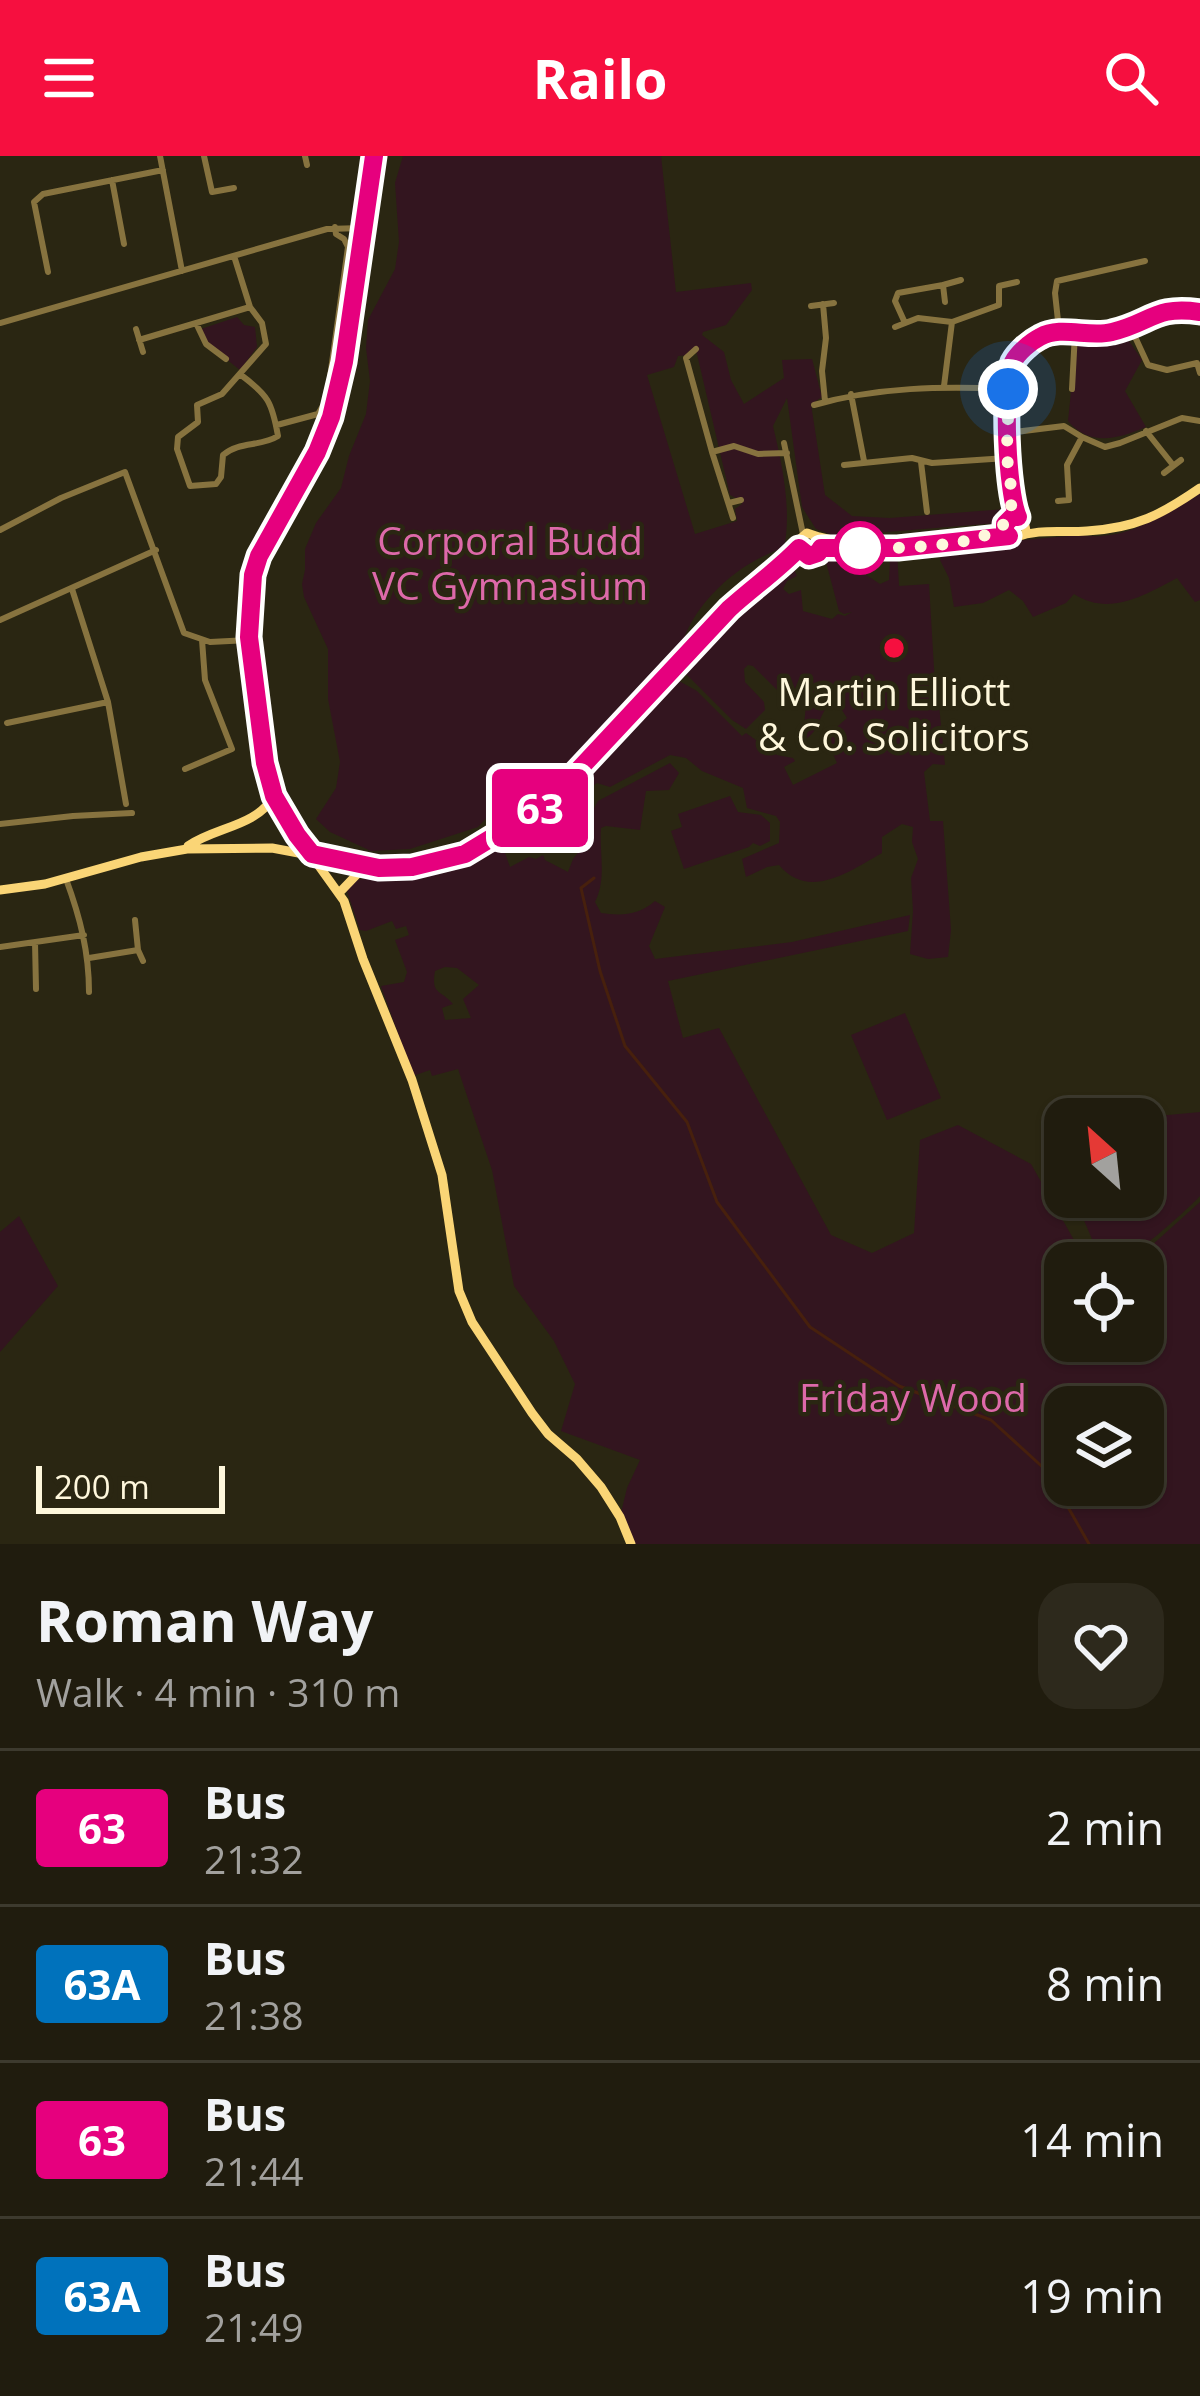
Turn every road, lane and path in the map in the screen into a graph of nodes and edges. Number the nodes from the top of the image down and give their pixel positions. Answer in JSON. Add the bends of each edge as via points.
{"nodes":[{"id":1,"x":160,"y":156,"type":"edge"},
{"id":2,"x":204,"y":156,"type":"edge"},
{"id":3,"x":375,"y":156,"type":"edge"},
{"id":4,"x":163,"y":170,"type":"junction"},
{"id":5,"x":112,"y":180,"type":"junction"},
{"id":6,"x":234,"y":188,"type":"dead end"},
{"id":7,"x":335,"y":227,"type":"junction"},
{"id":8,"x":362,"y":228,"type":"junction"},
{"id":9,"x":124,"y":244,"type":"dead end"},
{"id":10,"x":234,"y":256,"type":"junction"},
{"id":11,"x":1145,"y":261,"type":"dead end"},
{"id":12,"x":182,"y":271,"type":"junction"},
{"id":13,"x":48,"y":272,"type":"dead end"},
{"id":14,"x":961,"y":280,"type":"dead end"},
{"id":15,"x":1017,"y":282,"type":"dead end"},
{"id":16,"x":944,"y":285,"type":"junction"},
{"id":17,"x":834,"y":302,"type":"dead end"},
{"id":18,"x":946,"y":302,"type":"dead end"},
{"id":19,"x":823,"y":304,"type":"junction"},
{"id":20,"x":812,"y":306,"type":"dead end"},
{"id":21,"x":250,"y":307,"type":"junction"},
{"id":22,"x":1199,"y":312,"type":"edge"},
{"id":23,"x":905,"y":322,"type":"junction"},
{"id":24,"x":952,"y":322,"type":"junction"},
{"id":25,"x":0,"y":323,"type":"edge"},
{"id":26,"x":196,"y":323,"type":"junction"},
{"id":27,"x":1130,"y":326,"type":"junction"},
{"id":28,"x":896,"y":327,"type":"dead end"},
{"id":29,"x":136,"y":329,"type":"dead end"},
{"id":30,"x":1059,"y":332,"type":"junction"},
{"id":31,"x":1075,"y":333,"type":"junction"},
{"id":32,"x":139,"y":340,"type":"junction"},
{"id":33,"x":696,"y":349,"type":"dead end"},
{"id":34,"x":143,"y":352,"type":"dead end"},
{"id":35,"x":675,"y":356,"type":"dead end"},
{"id":36,"x":686,"y":358,"type":"junction"},
{"id":37,"x":1197,"y":358,"type":"edge"},
{"id":38,"x":226,"y":359,"type":"dead end"},
{"id":39,"x":1074,"y":368,"type":"junction"},
{"id":40,"x":1084,"y":368,"type":"dead end"},
{"id":41,"x":1200,"y":373,"type":"edge"},
{"id":42,"x":241,"y":375,"type":"junction"},
{"id":43,"x":944,"y":386,"type":"junction"},
{"id":44,"x":1008,"y":389,"type":"junction"},
{"id":45,"x":1072,"y":389,"type":"dead end"},
{"id":46,"x":851,"y":394,"type":"junction"},
{"id":47,"x":825,"y":402,"type":"junction"},
{"id":48,"x":814,"y":405,"type":"dead end"},
{"id":49,"x":1200,"y":421,"type":"edge"},
{"id":50,"x":277,"y":425,"type":"junction"},
{"id":51,"x":1146,"y":430,"type":"junction"},
{"id":52,"x":1007,"y":433,"type":"junction"},
{"id":53,"x":1082,"y":437,"type":"junction"},
{"id":54,"x":784,"y":442,"type":"dead end"},
{"id":55,"x":945,"y":445,"type":"dead end"},
{"id":56,"x":712,"y":452,"type":"junction"},
{"id":57,"x":787,"y":453,"type":"junction"},
{"id":58,"x":1007,"y":458,"type":"junction"},
{"id":59,"x":946,"y":460,"type":"junction"},
{"id":60,"x":864,"y":461,"type":"junction"},
{"id":61,"x":921,"y":462,"type":"junction"},
{"id":62,"x":844,"y":465,"type":"dead end"},
{"id":63,"x":1164,"y":473,"type":"dead end"},
{"id":64,"x":1200,"y":488,"type":"edge"},
{"id":65,"x":741,"y":500,"type":"dead end"},
{"id":66,"x":1069,"y":500,"type":"junction"},
{"id":67,"x":1079,"y":500,"type":"dead end"},
{"id":68,"x":1058,"y":501,"type":"dead end"},
{"id":69,"x":729,"y":502,"type":"junction"},
{"id":70,"x":927,"y":512,"type":"dead end"},
{"id":71,"x":733,"y":518,"type":"dead end"},
{"id":72,"x":1015,"y":520,"type":"junction"},
{"id":73,"x":0,"y":530,"type":"edge"},
{"id":74,"x":803,"y":534,"type":"junction"},
{"id":75,"x":1009,"y":536,"type":"junction"},
{"id":76,"x":968,"y":540,"type":"junction"},
{"id":77,"x":820,"y":542,"type":"junction"},
{"id":78,"x":155,"y":550,"type":"junction"},
{"id":79,"x":802,"y":552,"type":"junction"},
{"id":80,"x":73,"y":589,"type":"junction"},
{"id":81,"x":0,"y":620,"type":"edge"},
{"id":82,"x":202,"y":639,"type":"junction"},
{"id":83,"x":249,"y":640,"type":"junction"},
{"id":84,"x":108,"y":703,"type":"junction"},
{"id":85,"x":7,"y":723,"type":"dead end"},
{"id":86,"x":185,"y":769,"type":"dead end"},
{"id":87,"x":274,"y":796,"type":"junction"},
{"id":88,"x":126,"y":804,"type":"dead end"},
{"id":89,"x":132,"y":813,"type":"dead end"},
{"id":90,"x":0,"y":824,"type":"edge"},
{"id":91,"x":297,"y":835,"type":"junction"},
{"id":92,"x":187,"y":848,"type":"junction"},
{"id":93,"x":291,"y":851,"type":"junction"},
{"id":94,"x":312,"y":854,"type":"junction"},
{"id":95,"x":365,"y":866,"type":"junction"},
{"id":96,"x":66,"y":878,"type":"junction"},
{"id":97,"x":0,"y":890,"type":"edge"},
{"id":98,"x":340,"y":892,"type":"junction"},
{"id":99,"x":135,"y":920,"type":"dead end"},
{"id":100,"x":84,"y":935,"type":"junction"},
{"id":101,"x":35,"y":942,"type":"junction"},
{"id":102,"x":0,"y":946,"type":"edge"},
{"id":103,"x":138,"y":950,"type":"junction"},
{"id":104,"x":89,"y":958,"type":"junction"},
{"id":105,"x":143,"y":961,"type":"dead end"},
{"id":106,"x":36,"y":989,"type":"dead end"},
{"id":107,"x":89,"y":992,"type":"dead end"},
{"id":108,"x":631,"y":1544,"type":"edge"}],
"edges":[{"from":1,"to":4,"type":"street"},
{"from":2,"to":6,"type":"street","via":[[212,192]]},
{"from":3,"to":8,"type":"street"},
{"from":4,"to":5,"type":"street"},
{"from":4,"to":12,"type":"street"},
{"from":5,"to":9,"type":"street"},
{"from":5,"to":13,"type":"street","via":[[34,202]]},
{"from":7,"to":8,"type":"street"},
{"from":7,"to":10,"type":"street"},
{"from":7,"to":50,"type":"street","via":[[348,247],[327,399],[318,414]]},
{"from":8,"to":83,"type":"street","via":[[331,417],[259,556]]},
{"from":10,"to":12,"type":"street"},
{"from":10,"to":21,"type":"street"},
{"from":11,"to":30,"type":"street","via":[[1057,281]]},
{"from":12,"to":25,"type":"street"},
{"from":14,"to":16,"type":"street"},
{"from":15,"to":24,"type":"street","via":[[998,282],[999,305]]},
{"from":16,"to":18,"type":"street"},
{"from":16,"to":23,"type":"street","via":[[898,292]]},
{"from":17,"to":19,"type":"street"},
{"from":19,"to":20,"type":"street"},
{"from":19,"to":47,"type":"street"},
{"from":21,"to":26,"type":"street"},
{"from":21,"to":42,"type":"street","via":[[266,344]]},
{"from":22,"to":27,"type":"street","via":[[1172,309]]},
{"from":23,"to":24,"type":"street"},
{"from":23,"to":28,"type":"street"},
{"from":24,"to":43,"type":"street"},
{"from":26,"to":32,"type":"street"},
{"from":26,"to":38,"type":"street"},
{"from":27,"to":31,"type":"street"},
{"from":27,"to":37,"type":"street","via":[[1148,365],[1167,370]]},
{"from":29,"to":32,"type":"street"},
{"from":30,"to":31,"type":"street"},
{"from":30,"to":44,"type":"street","via":[[1023,350]]},
{"from":31,"to":39,"type":"street"},
{"from":32,"to":34,"type":"street"},
{"from":33,"to":36,"type":"street"},
{"from":35,"to":36,"type":"street"},
{"from":36,"to":56,"type":"street"},
{"from":37,"to":41,"type":"street"},
{"from":39,"to":40,"type":"street"},
{"from":39,"to":45,"type":"street"},
{"from":42,"to":50,"type":"street","via":[[266,395]]},
{"from":42,"to":50,"type":"street","via":[[197,405],[198,422],[178,437],[190,486],[216,484],[229,450],[272,440]]},
{"from":43,"to":44,"type":"street"},
{"from":43,"to":46,"type":"street"},
{"from":44,"to":52,"type":"street"},
{"from":46,"to":47,"type":"street"},
{"from":46,"to":60,"type":"street"},
{"from":47,"to":48,"type":"street"},
{"from":49,"to":51,"type":"street"},
{"from":51,"to":53,"type":"street","via":[[1105,446]]},
{"from":51,"to":63,"type":"street","via":[[1177,463]]},
{"from":52,"to":53,"type":"street","via":[[1059,425]]},
{"from":52,"to":58,"type":"street"},
{"from":53,"to":66,"type":"street","via":[[1066,465]]},
{"from":54,"to":57,"type":"street"},
{"from":55,"to":59,"type":"street"},
{"from":56,"to":57,"type":"street","via":[[734,446]]},
{"from":56,"to":69,"type":"street"},
{"from":57,"to":74,"type":"street"},
{"from":58,"to":59,"type":"street"},
{"from":58,"to":72,"type":"street"},
{"from":59,"to":61,"type":"street"},
{"from":60,"to":61,"type":"street"},
{"from":60,"to":62,"type":"street"},
{"from":61,"to":70,"type":"street"},
{"from":64,"to":72,"type":"street","via":[[1158,516],[1089,531]]},
{"from":65,"to":69,"type":"street"},
{"from":66,"to":67,"type":"street"},
{"from":66,"to":68,"type":"street"},
{"from":69,"to":71,"type":"street"},
{"from":72,"to":75,"type":"street"},
{"from":72,"to":75,"type":"street","via":[[1019,537]]},
{"from":72,"to":76,"type":"street"},
{"from":73,"to":78,"type":"street","via":[[125,472]]},
{"from":74,"to":77,"type":"street"},
{"from":74,"to":79,"type":"street"},
{"from":75,"to":76,"type":"street"},
{"from":76,"to":77,"type":"street","via":[[898,548]]},
{"from":77,"to":79,"type":"street","via":[[816,554]]},
{"from":78,"to":80,"type":"street"},
{"from":78,"to":82,"type":"street","via":[[184,633]]},
{"from":79,"to":95,"type":"street","via":[[729,609],[536,811],[443,861]]},
{"from":80,"to":81,"type":"street"},
{"from":80,"to":84,"type":"street"},
{"from":82,"to":83,"type":"street"},
{"from":82,"to":86,"type":"street","via":[[205,680],[232,749]]},
{"from":83,"to":87,"type":"street"},
{"from":84,"to":85,"type":"street"},
{"from":84,"to":88,"type":"street"},
{"from":87,"to":91,"type":"street"},
{"from":87,"to":92,"type":"street","via":[[260,815]]},
{"from":89,"to":90,"type":"street"},
{"from":91,"to":93,"type":"street"},
{"from":91,"to":94,"type":"street"},
{"from":92,"to":93,"type":"street"},
{"from":92,"to":96,"type":"street"},
{"from":93,"to":94,"type":"street"},
{"from":94,"to":95,"type":"street"},
{"from":94,"to":98,"type":"street"},
{"from":95,"to":98,"type":"street"},
{"from":96,"to":97,"type":"street"},
{"from":96,"to":100,"type":"street"},
{"from":98,"to":108,"type":"street","via":[[431,1137],[472,1322],[548,1434],[601,1487]]},
{"from":99,"to":103,"type":"street"},
{"from":100,"to":101,"type":"street"},
{"from":100,"to":104,"type":"street"},
{"from":101,"to":102,"type":"street"},
{"from":101,"to":106,"type":"street"},
{"from":103,"to":104,"type":"street"},
{"from":103,"to":105,"type":"street"},
{"from":104,"to":107,"type":"street"}]}
